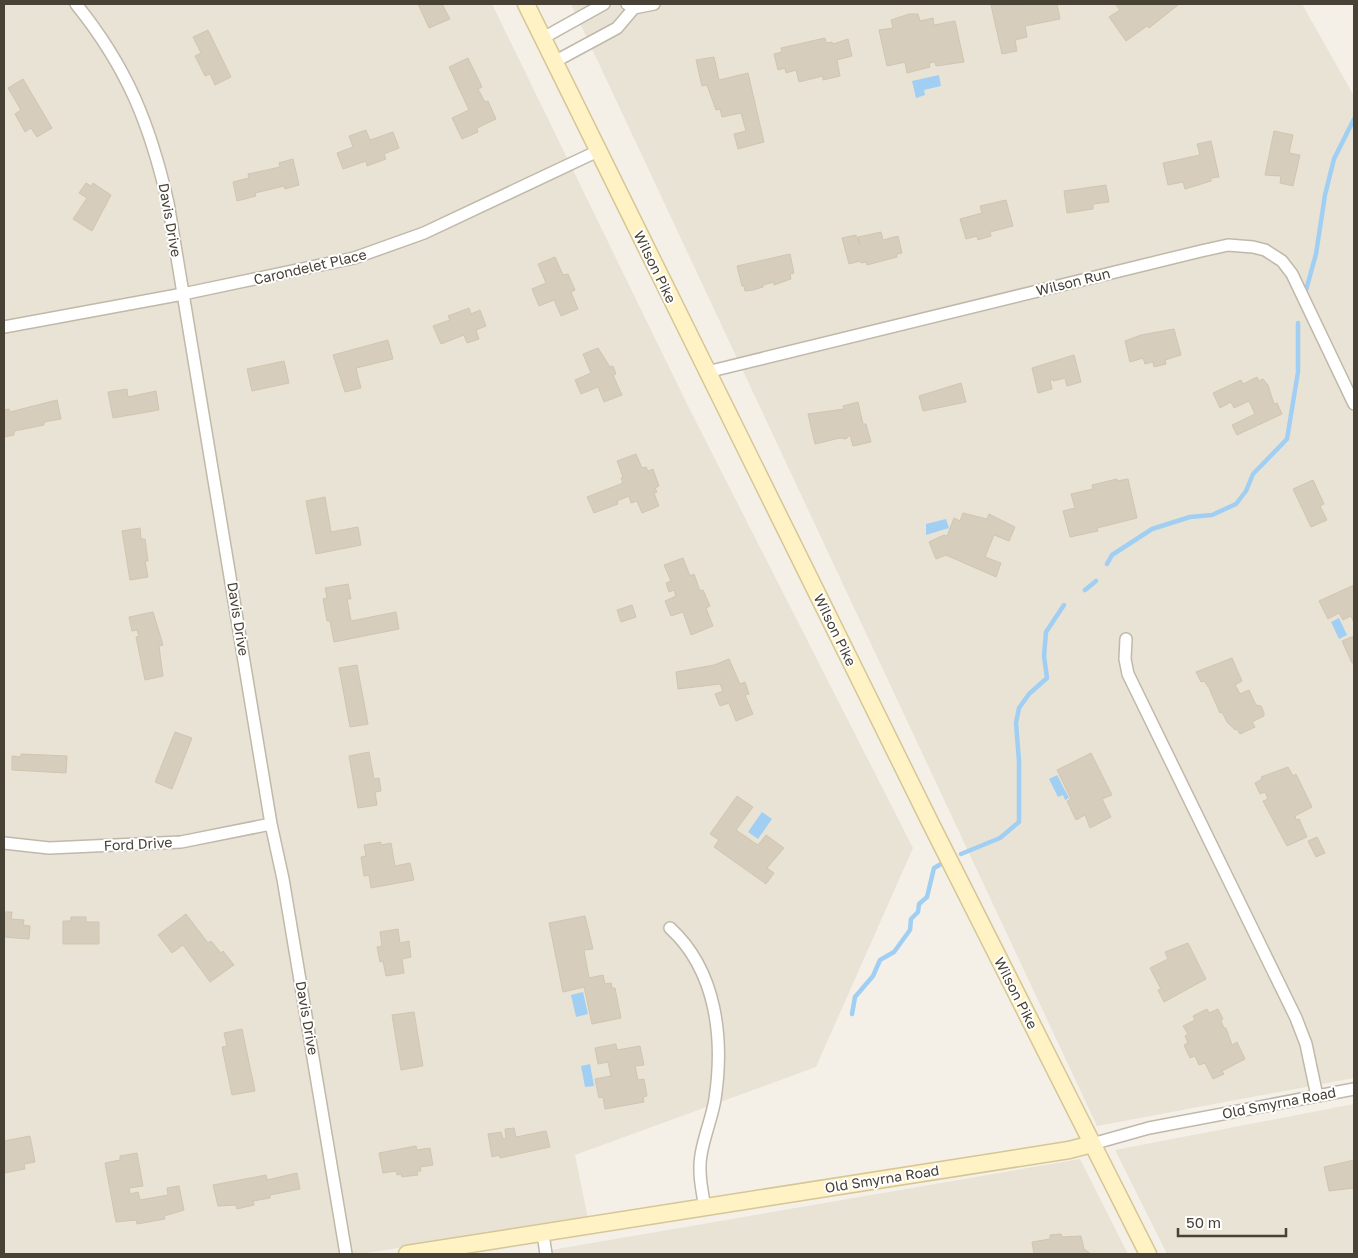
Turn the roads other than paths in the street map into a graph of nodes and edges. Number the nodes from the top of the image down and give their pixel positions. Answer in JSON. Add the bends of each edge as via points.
{"nodes":[{"id":1,"x":76,"y":4,"type":"edge"},
{"id":2,"x":526,"y":4,"type":"edge"},
{"id":3,"x":604,"y":4,"type":"edge"},
{"id":4,"x":654,"y":4,"type":"edge"},
{"id":5,"x":631,"y":6,"type":"edge"},
{"id":6,"x":543,"y":38,"type":"junction"},
{"id":7,"x":554,"y":62,"type":"junction"},
{"id":8,"x":598,"y":151,"type":"junction"},
{"id":9,"x":183,"y":294,"type":"junction"},
{"id":10,"x":4,"y":327,"type":"edge"},
{"id":11,"x":707,"y":372,"type":"junction"},
{"id":12,"x":1354,"y":404,"type":"edge"},
{"id":13,"x":1126,"y":639,"type":"dead end"},
{"id":14,"x":271,"y":824,"type":"junction"},
{"id":15,"x":4,"y":843,"type":"edge"},
{"id":16,"x":670,"y":928,"type":"dead end"},
{"id":17,"x":1354,"y":1089,"type":"edge"},
{"id":18,"x":1317,"y":1096,"type":"junction"},
{"id":19,"x":1092,"y":1144,"type":"junction"},
{"id":20,"x":705,"y":1208,"type":"junction"},
{"id":21,"x":543,"y":1234,"type":"junction"},
{"id":22,"x":346,"y":1254,"type":"edge"},
{"id":23,"x":407,"y":1254,"type":"edge"},
{"id":24,"x":546,"y":1254,"type":"edge"},
{"id":25,"x":1148,"y":1254,"type":"edge"}],
"edges":[{"from":1,"to":9,"type":"street","name":"Davis Drive","via":[[122,70],[142,110],[158,158]]},
{"from":2,"to":6,"type":"main road","name":"Wilson Pike"},
{"from":3,"to":6,"type":"street"},
{"from":4,"to":5,"type":"street"},
{"from":5,"to":7,"type":"street","via":[[617,28]]},
{"from":6,"to":7,"type":"main road","name":"Wilson Pike"},
{"from":7,"to":8,"type":"main road","name":"Wilson Pike"},
{"from":8,"to":9,"type":"street","name":"Carondelet Place","via":[[424,234],[388,247],[322,266]]},
{"from":8,"to":11,"type":"main road","name":"Wilson Pike"},
{"from":9,"to":10,"type":"street","name":"Carondelet Place"},
{"from":9,"to":14,"type":"street","name":"Davis Drive"},
{"from":11,"to":12,"type":"street","name":"Wilson Run","via":[[1228,246],[1253,247],[1274,255],[1287,266]]},
{"from":11,"to":19,"type":"main road","name":"Wilson Pike"},
{"from":13,"to":18,"type":"street","via":[[1128,674],[1296,1018],[1306,1044]]},
{"from":14,"to":15,"type":"street","name":"Ford Drive","via":[[181,842],[49,848]]},
{"from":14,"to":22,"type":"street","name":"Davis Drive"},
{"from":16,"to":20,"type":"street","via":[[683,940],[702,969],[714,1007],[718,1074],[701,1156],[700,1179]]},
{"from":17,"to":18,"type":"street","name":"Old Smyrna Road"},
{"from":18,"to":19,"type":"street","name":"Old Smyrna Road","via":[[1149,1128]]},
{"from":19,"to":20,"type":"main road","name":"Old Smyrna Road"},
{"from":19,"to":25,"type":"main road","name":"Wilson Pike"},
{"from":20,"to":21,"type":"main road","name":"Old Smyrna Road"},
{"from":21,"to":23,"type":"main road","name":"Old Smyrna Road"},
{"from":21,"to":24,"type":"street"}]}
